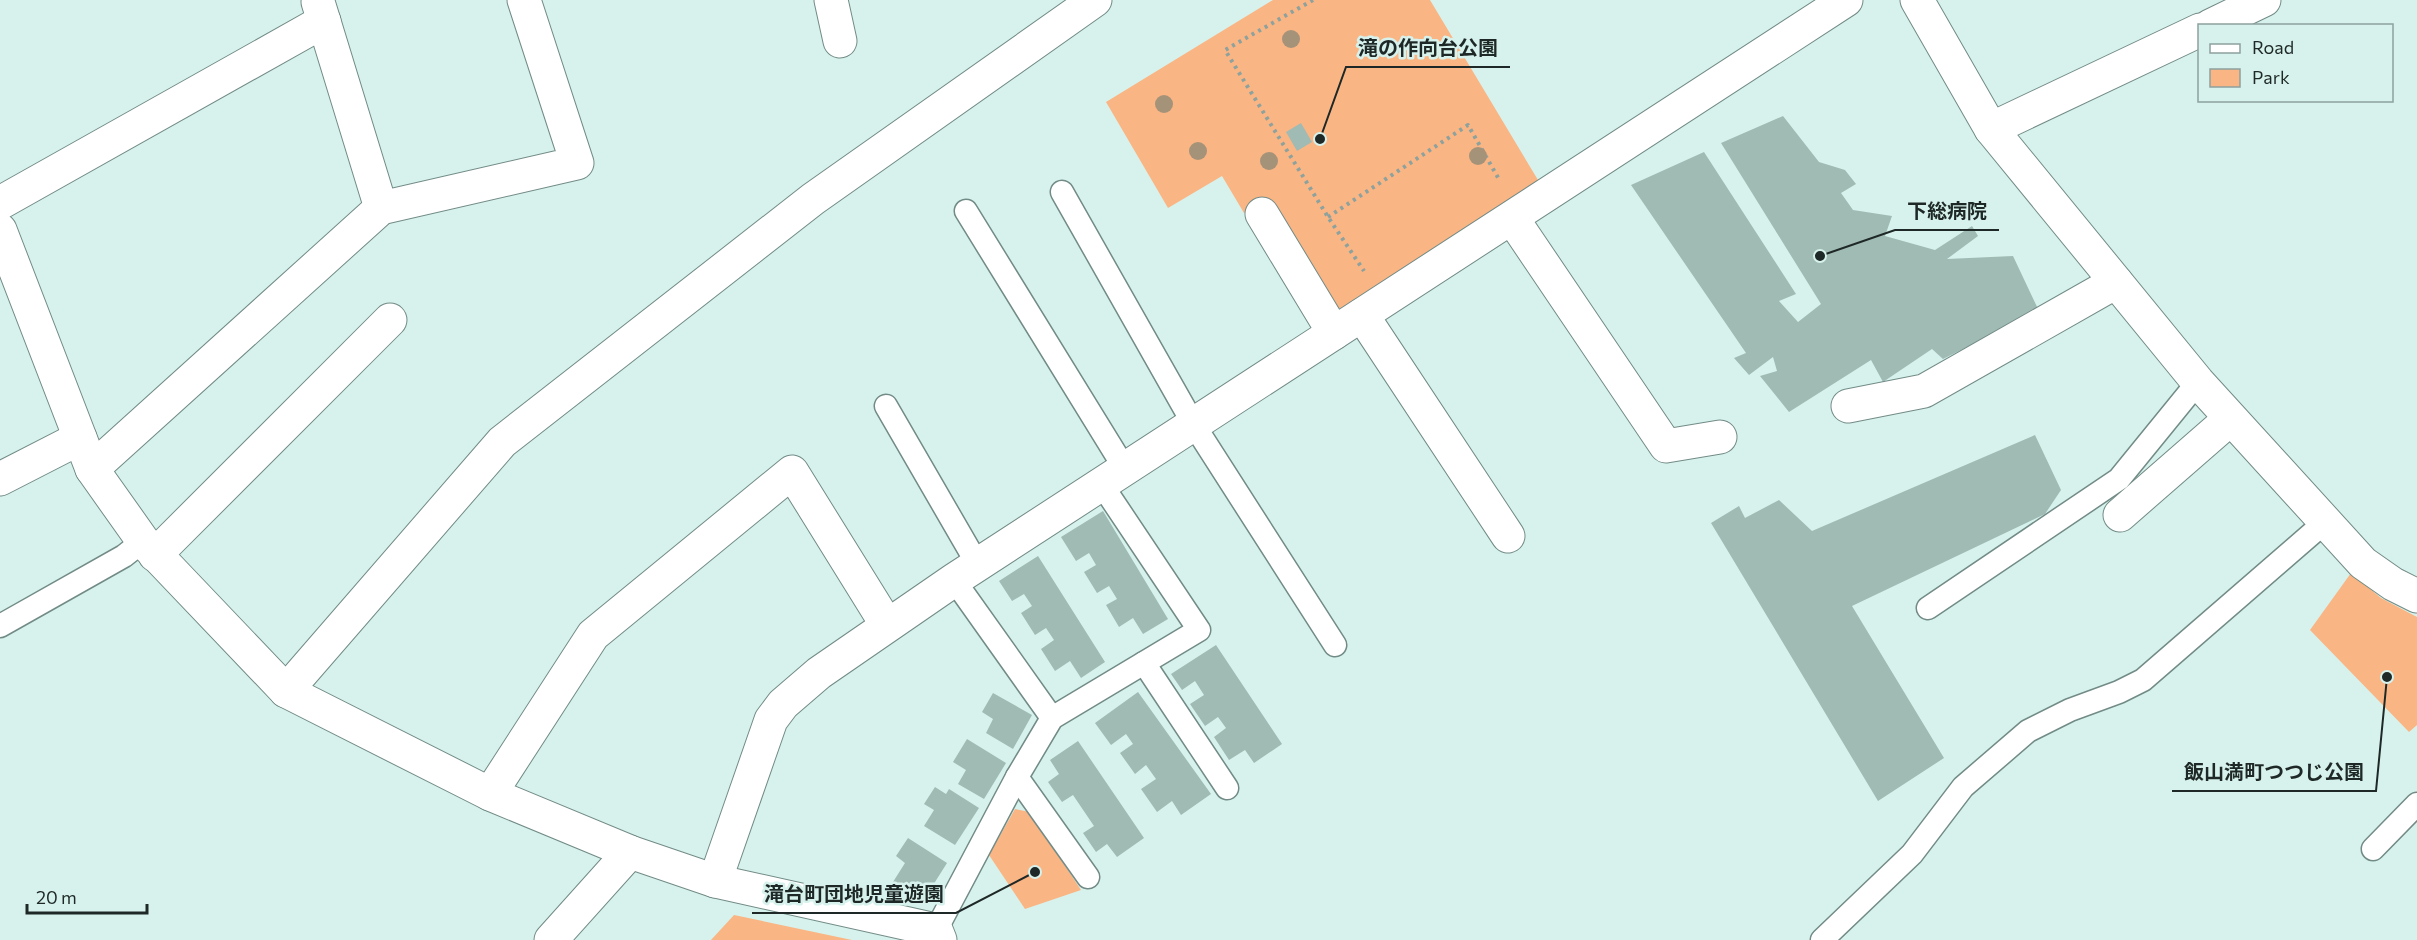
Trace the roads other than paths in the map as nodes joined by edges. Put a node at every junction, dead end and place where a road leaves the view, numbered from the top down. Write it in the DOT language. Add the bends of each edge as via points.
graph roads {
  1 [pos="524,0"];
  2 [pos="831,0"];
  3 [pos="1095,0"];
  4 [pos="1846,0"];
  5 [pos="1917,0"];
  6 [pos="2264,0"];
  7 [pos="321,11"];
  8 [pos="2214,24"];
  9 [pos="2198,30"];
  10 [pos="840,41"];
  11 [pos="1991,129"];
  12 [pos="1062,192"];
  13 [pos="0,203"];
  14 [pos="381,208"];
  15 [pos="966,211"];
  16 [pos="1262,214"];
  17 [pos="1515,216"];
  18 [pos="0,230"];
  19 [pos="2116,282"];
  20 [pos="1372,309"];
  21 [pos="390,321"];
  22 [pos="1334,333"];
  23 [pos="2198,382"];
  24 [pos="886,406"];
  25 [pos="1848,406"];
  26 [pos="2230,418"];
  27 [pos="1194,425"];
  28 [pos="1720,437"];
  29 [pos="80,438"];
  30 [pos="92,469"];
  31 [pos="1113,477"];
  32 [pos="0,479"];
  33 [pos="2120,515"];
  34 [pos="2324,523"];
  35 [pos="1508,536"];
  36 [pos="149,548"];
  37 [pos="966,573"];
  38 [pos="2417,596"];
  39 [pos="1928,608"];
  40 [pos="886,625"];
  41 [pos="0,626"];
  42 [pos="1335,645"];
  43 [pos="1144,663"];
  44 [pos="286,691"];
  45 [pos="1052,718"];
  46 [pos="1017,777"];
  47 [pos="1227,788"];
  48 [pos="490,794"];
  49 [pos="2417,804"];
  50 [pos="2373,849"];
  51 [pos="630,852"];
  52 [pos="1088,877"];
  53 [pos="716,881"];
  54 [pos="938,935"];
  55 [pos="551,940"];
  56 [pos="1822,940"];
  1 -- 14 [label="street" via="577,163"];
  2 -- 10 [label="street"];
  3 -- 44 [label="street" via="813,199 502,442"];
  4 -- 17 [label="street"];
  5 -- 11 [label="street"];
  6 -- 8 [label="street"];
  7 -- 13 [label="street"];
  7 -- 14 [label="street"];
  9 -- 11 [label="street"];
  11 -- 19 [label="street"];
  12 -- 27 [label="lane"];
  14 -- 30 [label="street"];
  15 -- 31 [label="lane"];
  16 -- 22 [label="street"];
  17 -- 20 [label="street"];
  17 -- 28 [label="street" via="1666,446"];
  18 -- 29 [label="street"];
  19 -- 23 [label="street"];
  19 -- 25 [label="street" via="1924,391"];
  20 -- 22 [label="street"];
  20 -- 35 [label="street"];
  21 -- 36 [label="street"];
  22 -- 27 [label="street"];
  23 -- 26 [label="street"];
  23 -- 39 [label="lane" via="2119,479"];
  24 -- 37 [label="lane"];
  26 -- 33 [label="street"];
  26 -- 34 [label="street"];
  27 -- 31 [label="street"];
  27 -- 42 [label="lane"];
  29 -- 30 [label="street"];
  29 -- 32 [label="street"];
  30 -- 36 [label="street"];
  31 -- 37 [label="street"];
  31 -- 43 [label="lane" via="1198,630"];
  34 -- 38 [label="street" via="2363,563"];
  34 -- 56 [label="lane" via="2143,680 2028,731 1963,787 1912,854"];
  36 -- 41 [label="lane" via="124,556"];
  36 -- 44 [label="street"];
  37 -- 40 [label="street"];
  37 -- 45 [label="lane"];
  40 -- 48 [label="street" via="792,472 593,635"];
  40 -- 53 [label="street" via="819,673 783,704 771,720"];
  43 -- 45 [label="lane"];
  43 -- 47 [label="lane"];
  44 -- 48 [label="street"];
  45 -- 46 [label="lane"];
  46 -- 52 [label="lane"];
  46 -- 54 [label="lane"];
  48 -- 51 [label="street"];
  49 -- 50 [label="lane"];
  51 -- 53 [label="street"];
  51 -- 55 [label="street"];
  53 -- 54 [label="street"];
}
